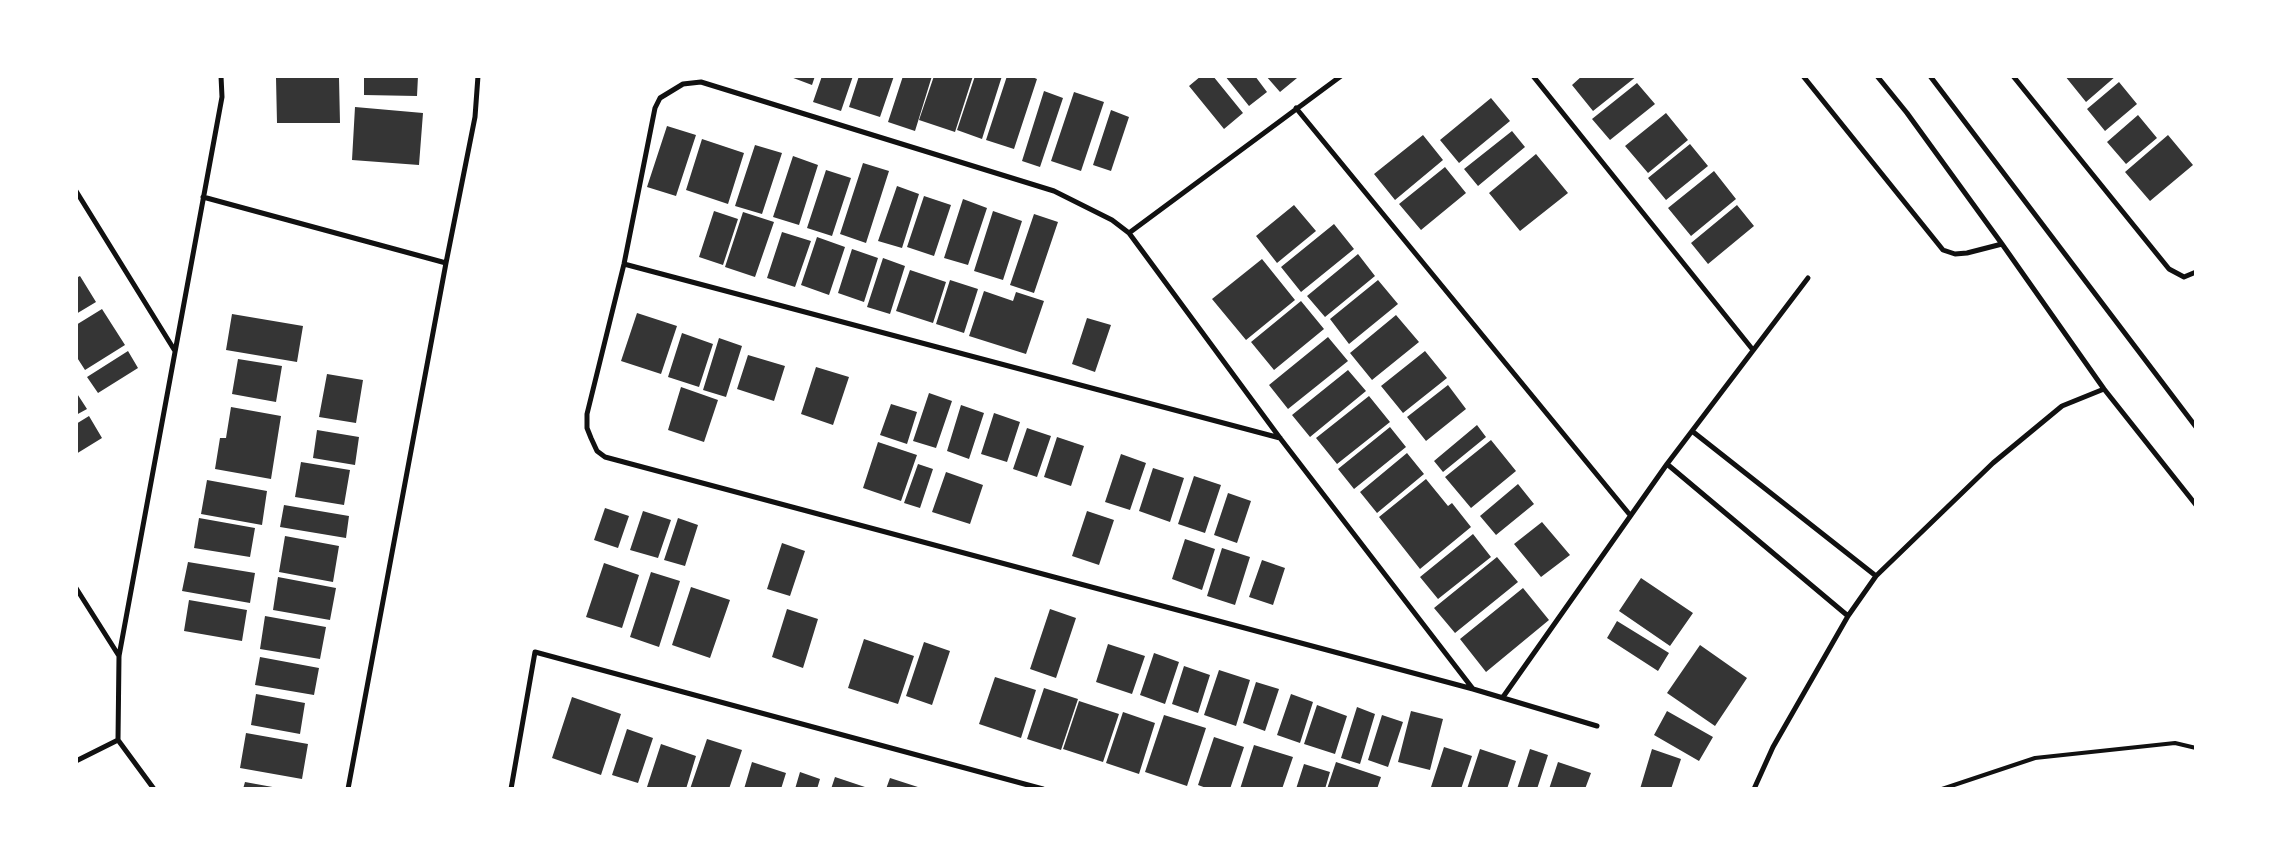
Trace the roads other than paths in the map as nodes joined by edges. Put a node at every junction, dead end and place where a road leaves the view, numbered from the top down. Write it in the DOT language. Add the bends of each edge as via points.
graph roads {
  1 [pos="221,76"];
  2 [pos="478,76"];
  3 [pos="1341,76"];
  4 [pos="1533,76"];
  5 [pos="1803,76"];
  6 [pos="1877,76"];
  7 [pos="1930,76"];
  8 [pos="2013,76"];
  9 [pos="1296,108"];
  10 [pos="76,191"];
  11 [pos="203,197"];
  12 [pos="1129,233"];
  13 [pos="2002,244"];
  14 [pos="446,263"];
  15 [pos="624,264"];
  16 [pos="2196,272"];
  17 [pos="1808,278"];
  18 [pos="1753,350"];
  19 [pos="175,351"];
  20 [pos="2104,389"];
  21 [pos="2196,427"];
  22 [pos="1692,431"];
  23 [pos="1280,438"];
  24 [pos="1667,464"];
  25 [pos="2196,505"];
  26 [pos="1630,515"];
  27 [pos="1876,576"];
  28 [pos="76,588"];
  29 [pos="1848,616"];
  30 [pos="119,656"];
  31 [pos="1473,689"];
  32 [pos="1503,697"];
  33 [pos="1596,726"];
  34 [pos="118,740"];
  35 [pos="2196,748"];
  36 [pos="76,761"];
  37 [pos="154,789"];
  38 [pos="348,789"];
  39 [pos="512,789"];
  40 [pos="1043,789"];
  41 [pos="1754,789"];
  42 [pos="1942,789"];
  1 -- 11 [label="street" via="222,97"];
  2 -- 14 [label="street" via="475,117"];
  3 -- 9 [label="street"];
  4 -- 18 [label="street"];
  5 -- 13 [label="street" via="1943,250 1967,253"];
  6 -- 13 [label="street"];
  7 -- 21 [label="street"];
  8 -- 16 [label="street" via="2169,269 2184,277"];
  9 -- 12 [label="street"];
  9 -- 26 [label="street"];
  10 -- 19 [label="street"];
  11 -- 14 [label="street"];
  11 -- 19 [label="street"];
  12 -- 15 [label="street" via="1094,210 1054,191 701,82 672,88 660,98 655,108"];
  12 -- 23 [label="street"];
  13 -- 20 [label="street"];
  14 -- 38 [label="street"];
  15 -- 23 [label="street"];
  15 -- 31 [label="street" via="587,414 591,438 605,457"];
  17 -- 18 [label="street"];
  18 -- 22 [label="street"];
  19 -- 30 [label="street"];
  20 -- 25 [label="street"];
  20 -- 27 [label="street" via="2062,406 1993,464"];
  22 -- 24 [label="street"];
  22 -- 27 [label="street"];
  23 -- 31 [label="street"];
  24 -- 26 [label="street"];
  24 -- 29 [label="street"];
  26 -- 32 [label="street"];
  27 -- 29 [label="street"];
  28 -- 30 [label="street"];
  29 -- 41 [label="street" via="1773,748"];
  30 -- 34 [label="street"];
  31 -- 32 [label="street"];
  32 -- 33 [label="street"];
  34 -- 36 [label="street"];
  34 -- 37 [label="street"];
  35 -- 42 [label="lane" via="2175,743 2035,758"];
  39 -- 40 [label="street" via="535,652"];
}
